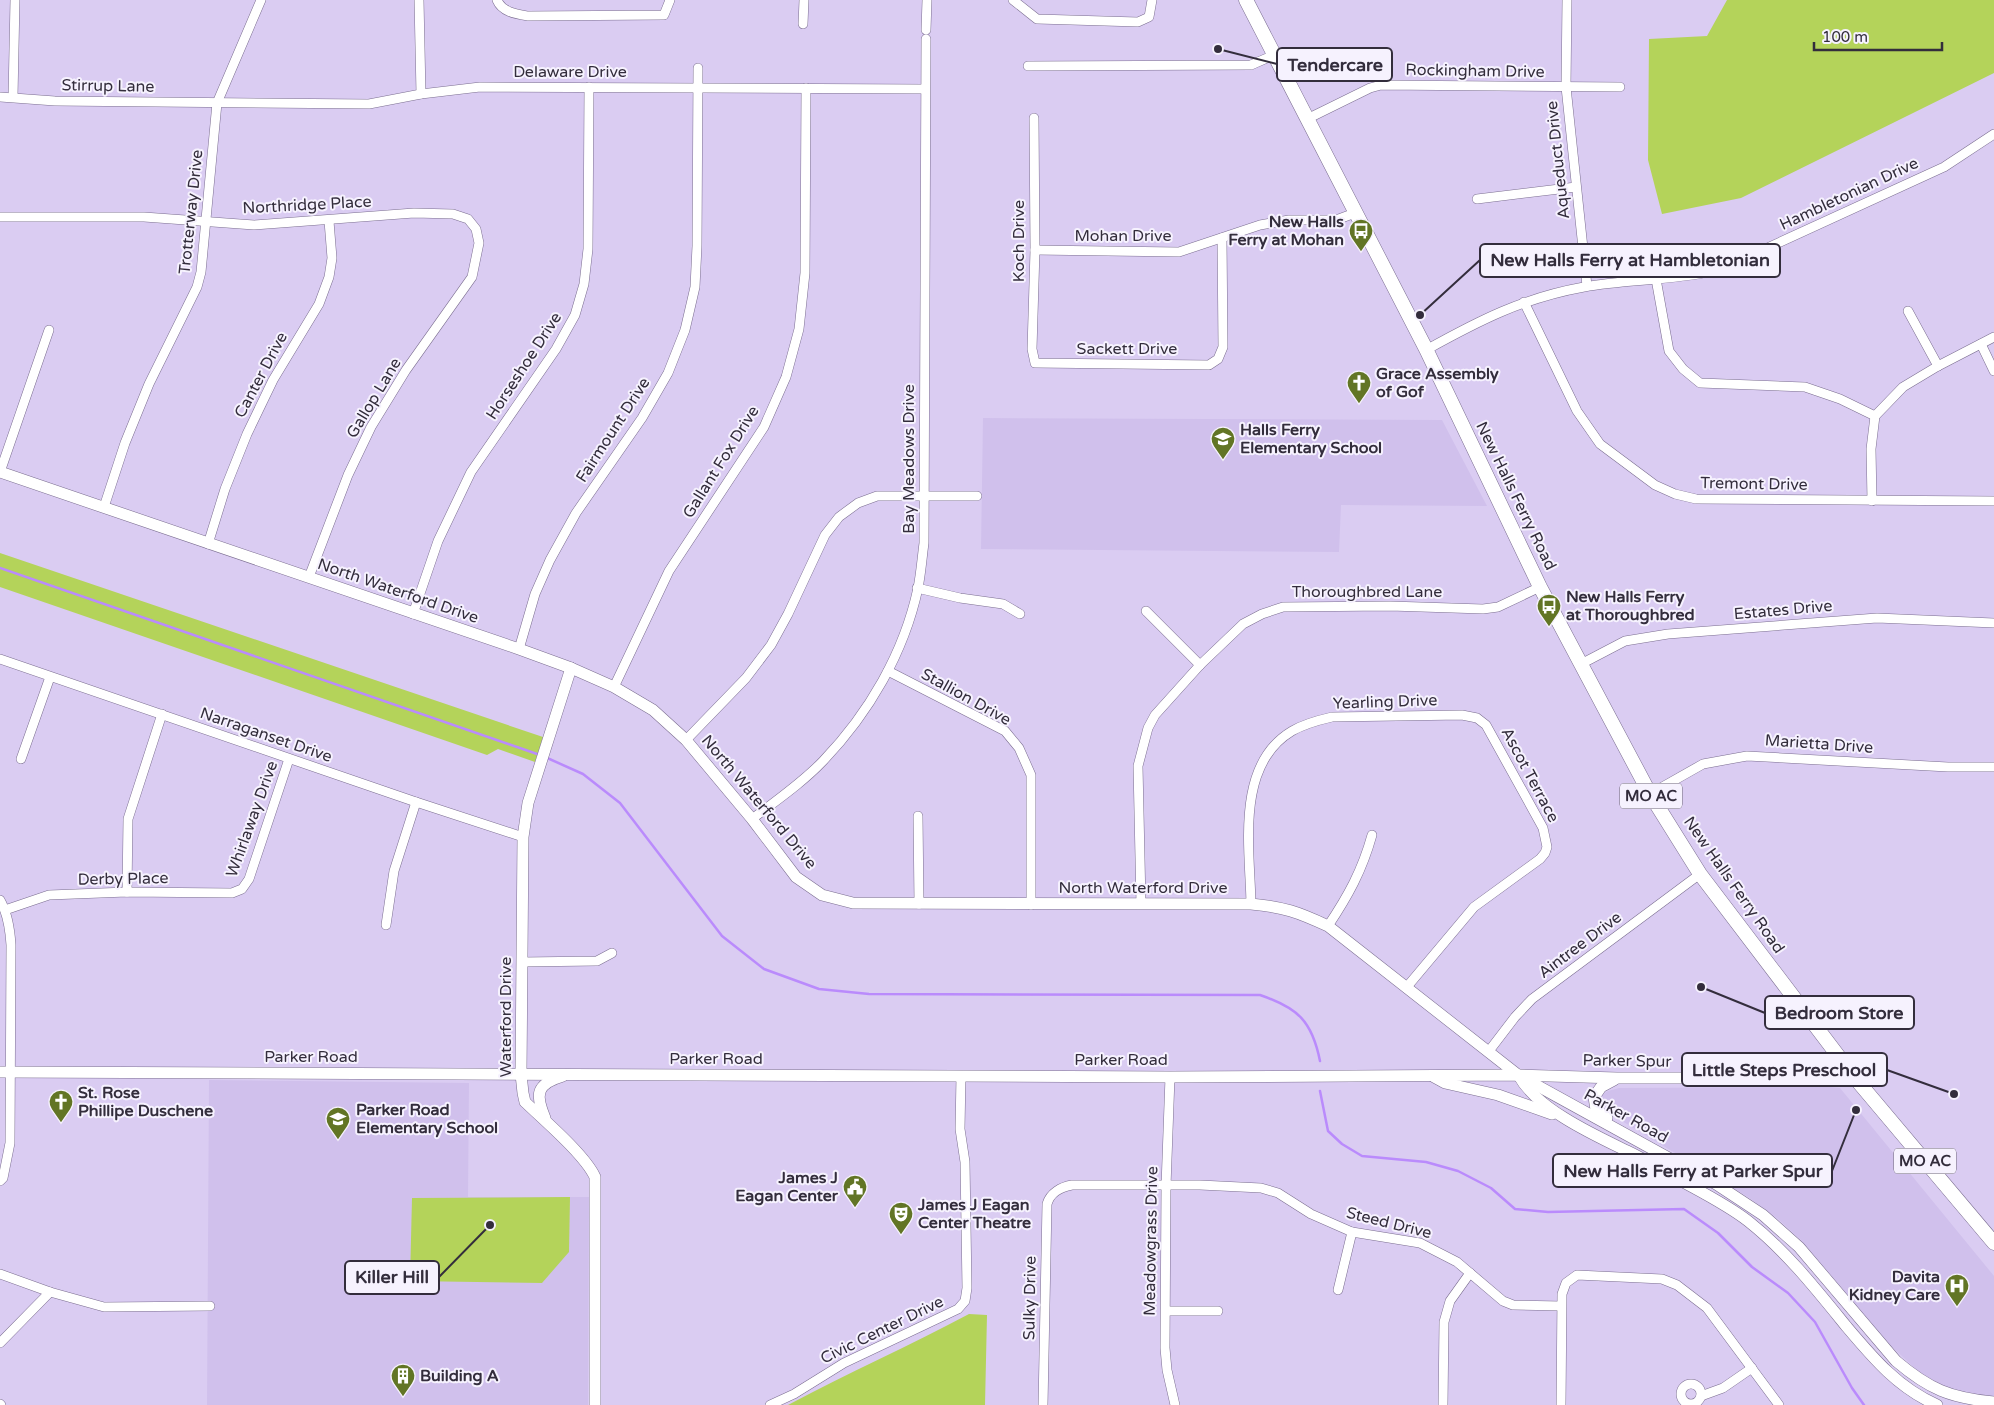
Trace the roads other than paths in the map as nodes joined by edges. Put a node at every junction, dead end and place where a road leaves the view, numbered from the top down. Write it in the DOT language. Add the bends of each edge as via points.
graph roads {
  1 [pos="15,0"];
  2 [pos="261,0"];
  3 [pos="419,0"];
  4 [pos="670,0"];
  5 [pos="804,0"];
  6 [pos="926,0"];
  7 [pos="1013,0"];
  8 [pos="1152,0"];
  9 [pos="1246,0"];
  10 [pos="1567,0"];
  11 [pos="498,2"];
  12 [pos="803,24"];
  13 [pos="1274,55"];
  14 [pos="1028,66"];
  15 [pos="698,68"];
  16 [pos="589,87"];
  17 [pos="1566,87"];
  18 [pos="1620,87"];
  19 [pos="698,88"];
  20 [pos="806,88"];
  21 [pos="924,89"];
  22 [pos="421,94"];
  23 [pos="0,97"];
  24 [pos="13,97"];
  25 [pos="217,103"];
  26 [pos="1034,118"];
  27 [pos="1307,119"];
  28 [pos="1994,134"];
  29 [pos="1576,187"];
  30 [pos="1477,199"];
  31 [pos="1355,213"];
  32 [pos="0,217"];
  33 [pos="206,221"];
  34 [pos="329,221"];
  35 [pos="1222,238"];
  36 [pos="479,244"];
  37 [pos="1035,250"];
  38 [pos="1656,279"];
  39 [pos="1587,286"];
  40 [pos="1524,302"];
  41 [pos="1908,311"];
  42 [pos="49,330"];
  43 [pos="1994,337"];
  44 [pos="1981,344"];
  45 [pos="1426,350"];
  46 [pos="1035,363"];
  47 [pos="1938,366"];
  48 [pos="1994,371"];
  49 [pos="1874,416"];
  50 [pos="0,472"];
  51 [pos="925,496"];
  52 [pos="978,496"];
  53 [pos="1872,501"];
  54 [pos="1994,501"];
  55 [pos="104,507"];
  56 [pos="208,544"];
  57 [pos="309,577"];
  58 [pos="918,588"];
  59 [pos="1540,588"];
  60 [pos="1146,611"];
  61 [pos="413,614"];
  62 [pos="1020,614"];
  63 [pos="1994,623"];
  64 [pos="519,649"];
  65 [pos="0,659"];
  66 [pos="1581,664"];
  67 [pos="1200,666"];
  68 [pos="571,668"];
  69 [pos="888,671"];
  70 [pos="50,676"];
  71 [pos="614,687"];
  72 [pos="162,714"];
  73 [pos="1486,725"];
  74 [pos="686,740"];
  75 [pos="21,759"];
  76 [pos="289,759"];
  77 [pos="1994,767"];
  78 [pos="1650,794"];
  79 [pos="416,802"];
  80 [pos="918,816"];
  81 [pos="752,818"];
  82 [pos="1372,835"];
  83 [pos="523,836"];
  84 [pos="1700,874"];
  85 [pos="242,889"];
  86 [pos="127,892"];
  87 [pos="0,900"];
  88 [pos="919,904"];
  89 [pos="1141,904"];
  90 [pos="1251,904"];
  91 [pos="1031,905"];
  92 [pos="5,910"];
  93 [pos="386,925"];
  94 [pos="1328,926"];
  95 [pos="612,953"];
  96 [pos="522,962"];
  97 [pos="1406,988"];
  98 [pos="1489,1051"];
  99 [pos="5,1072"];
  100 [pos="522,1074"];
  101 [pos="569,1074"];
  102 [pos="1431,1075"];
  103 [pos="1481,1075"];
  104 [pos="1518,1075"];
  105 [pos="961,1076"];
  106 [pos="1170,1077"];
  107 [pos="1617,1078"];
  108 [pos="1855,1078"];
  109 [pos="548,1124"];
  110 [pos="1581,1127"];
  111 [pos="1647,1146"];
  112 [pos="0,1181"];
  113 [pos="1166,1186"];
  114 [pos="1054,1194"];
  115 [pos="1352,1232"];
  116 [pos="1994,1243"];
  117 [pos="1470,1273"];
  118 [pos="0,1274"];
  119 [pos="1338,1290"];
  120 [pos="50,1292"];
  121 [pos="210,1306"];
  122 [pos="1561,1306"];
  123 [pos="1166,1310"];
  124 [pos="1218,1311"];
  125 [pos="0,1343"];
  126 [pos="1752,1368"];
  127 [pos="1701,1396"];
  128 [pos="1994,1402"];
  129 [pos="595,1405"];
  130 [pos="770,1405"];
  131 [pos="1043,1405"];
  132 [pos="1175,1405"];
  133 [pos="1443,1405"];
  134 [pos="1561,1405"];
  135 [pos="1779,1405"];
  136 [pos="1936,1405"];
  1 -- 24 [label="street"];
  2 -- 25 [label="street, Trotterway Drive"];
  3 -- 22 [label="street"];
  4 -- 11 [label="street" via="664,15 528,16 511,13"];
  5 -- 12 [label="street"];
  6 -- 21 [label="street, Bay Meadows Drive"];
  7 -- 8 [label="street" via="1037,19 1138,22 1149,17"];
  9 -- 13 [label="main road, New Halls Ferry Road / MO AC"];
  10 -- 17 [label="street, Aqueduct Drive"];
  13 -- 14 [label="street" via="1251,65"];
  13 -- 27 [label="main road, New Halls Ferry Road / MO AC"];
  15 -- 19 [label="street, Fairmount Drive"];
  16 -- 19 [label="street, Delaware Drive"];
  16 -- 22 [label="street, Delaware Drive" via="480,87"];
  16 -- 61 [label="street, Horseshoe Drive" via="588,249 584,284 575,315 556,349 471,472 438,541"];
  17 -- 18 [label="street, Rockingham Drive"];
  17 -- 27 [label="street, Rockingham Drive" via="1381,85"];
  17 -- 29 [label="street, Aqueduct Drive"];
  19 -- 20 [label="street, Delaware Drive"];
  19 -- 64 [label="street, Fairmount Drive" via="697,246 694,287 685,330 668,372 642,418 576,513 550,560 535,594"];
  20 -- 21 [label="street, Delaware Drive"];
  20 -- 71 [label="street, Gallant Fox Drive" via="805,273 799,329 786,378 764,427 669,571"];
  21 -- 51 [label="street, Bay Meadows Drive"];
  22 -- 25 [label="street, Delaware Drive" via="369,104"];
  23 -- 24 [label="street, Stirrup Lane"];
  24 -- 25 [label="street, Stirrup Lane" via="56,101"];
  25 -- 33 [label="street, Trotterway Drive"];
  26 -- 37 [label="street, Koch Drive"];
  27 -- 31 [label="main road, New Halls Ferry Road / MO AC"];
  28 -- 38 [label="street, Hambletonian Drive" via="1944,167 1741,260 1713,271"];
  29 -- 30 [label="street"];
  29 -- 39 [label="street, Aqueduct Drive"];
  31 -- 35 [label="street, Mohan Drive" via="1336,220 1270,223"];
  31 -- 45 [label="main road, New Halls Ferry Road / MO AC"];
  32 -- 33 [label="street, Northridge Place" via="144,217"];
  33 -- 34 [label="street, Northridge Place" via="254,225"];
  33 -- 55 [label="street, Trotterway Drive" via="197,287 149,384"];
  34 -- 36 [label="street, Northridge Place" via="414,213 453,214 468,219 476,229"];
  34 -- 56 [label="street, Canter Drive" via="330,277 319,304 273,380 247,434"];
  35 -- 37 [label="street, Mohan Drive" via="1179,252"];
  35 -- 46 [label="street, Sackett Drive" via="1223,347 1218,359 1210,365"];
  36 -- 57 [label="street, Gallop Lane" via="472,277 406,370 371,427 348,474"];
  37 -- 46 [label="street, Koch Drive" via="1032,349"];
  38 -- 39 [label="street, Hambletonian Drive"];
  38 -- 49 [label="street" via="1670,351 1683,369 1700,383 1805,387"];
  39 -- 40 [label="street, Hambletonian Drive"];
  40 -- 45 [label="street, Hambletonian Drive" via="1476,322"];
  40 -- 53 [label="street, Tremont Drive" via="1577,411 1594,436 1655,485 1696,499"];
  41 -- 47 [label="street"];
  42 -- 50 [label="street"];
  43 -- 44 [label="street"];
  44 -- 47 [label="street"];
  44 -- 48 [label="street"];
  45 -- 59 [label="main road, New Halls Ferry Road / MO AC"];
  47 -- 49 [label="street" via="1903,387"];
  49 -- 53 [label="street" via="1870,449"];
  50 -- 55 [label="main road, North Waterford Drive"];
  51 -- 52 [label="street"];
  51 -- 58 [label="street, Bay Meadows Drive" via="924,543"];
  51 -- 74 [label="street" via="878,496 858,503 839,516 825,535 771,645 746,678"];
  53 -- 54 [label="street, Tremont Drive"];
  55 -- 56 [label="main road, North Waterford Drive"];
  56 -- 57 [label="main road, North Waterford Drive"];
  57 -- 61 [label="main road, North Waterford Drive"];
  58 -- 62 [label="street" via="1003,604"];
  58 -- 69 [label="street, Bay Meadows Drive"];
  59 -- 66 [label="main road, New Halls Ferry Road / MO AC"];
  59 -- 67 [label="street, Thoroughbred Lane" via="1503,606 1483,609 1283,606 1243,624"];
  60 -- 67 [label="street"];
  61 -- 64 [label="main road, North Waterford Drive"];
  63 -- 66 [label="street, Estates Drive" via="1877,618 1668,634 1625,641"];
  64 -- 68 [label="main road, North Waterford Drive"];
  65 -- 70 [label="street, Narraganset Drive"];
  66 -- 78 [label="main road, New Halls Ferry Road / MO AC"];
  67 -- 89 [label="street, Thoroughbred Lane" via="1155,715 1143,744 1138,766"];
  68 -- 71 [label="main road, North Waterford Drive"];
  68 -- 83 [label="main road, Waterford Drive" via="528,803"];
  69 -- 81 [label="street, Bay Meadows Drive" via="870,704 823,761"];
  69 -- 91 [label="street, Stallion Drive" via="1005,731 1019,748 1031,775"];
  70 -- 72 [label="street, Narraganset Drive"];
  70 -- 75 [label="street"];
  71 -- 74 [label="main road, North Waterford Drive" via="653,710"];
  72 -- 76 [label="street, Narraganset Drive"];
  72 -- 86 [label="street" via="128,819"];
  73 -- 90 [label="street, Yearling Drive" via="1477,718 1462,715 1332,717 1292,731 1265,759 1252,789"];
  73 -- 97 [label="street, Ascot Terrace" via="1539,820 1547,847 1545,853 1474,907"];
  74 -- 81 [label="main road, North Waterford Drive"];
  76 -- 79 [label="street, Narraganset Drive"];
  76 -- 85 [label="street, Whirlaway Drive" via="250,879"];
  77 -- 78 [label="street, Marietta Drive" via="1746,756 1703,764"];
  78 -- 84 [label="main road, New Halls Ferry Road / MO AC"];
  79 -- 83 [label="street, Narraganset Drive"];
  79 -- 93 [label="street" via="394,871"];
  80 -- 88 [label="street"];
  81 -- 88 [label="main road, North Waterford Drive" via="796,877 822,895 853,903"];
  82 -- 94 [label="street" via="1353,888"];
  83 -- 96 [label="main road, Waterford Drive"];
  84 -- 98 [label="street, Aintree Drive" via="1532,999"];
  84 -- 108 [label="main road, New Halls Ferry Road / MO AC"];
  85 -- 86 [label="street, Derby Place" via="232,893"];
  86 -- 92 [label="street, Derby Place" via="49,895"];
  87 -- 92 [label="street"];
  88 -- 91 [label="main road, North Waterford Drive"];
  89 -- 90 [label="main road, North Waterford Drive"];
  89 -- 91 [label="main road, North Waterford Drive"];
  90 -- 94 [label="main road, North Waterford Drive" via="1302,913"];
  92 -- 99 [label="street" via="11,945"];
  94 -- 97 [label="main road, North Waterford Drive"];
  95 -- 96 [label="street" via="596,961"];
  96 -- 100 [label="main road, Waterford Drive"];
  97 -- 98 [label="main road, North Waterford Drive"];
  98 -- 103 [label="main road" via="1488,1063"];
  98 -- 104 [label="main road, North Waterford Drive"];
  99 -- 100 [label="main road, Parker Road"];
  99 -- 112 [label="street" via="10,1143"];
  100 -- 101 [label="main road, Parker Road"];
  100 -- 109 [label="main road, Waterford Drive" via="525,1102"];
  101 -- 105 [label="main road, Parker Road"];
  101 -- 109 [label="main road" via="554,1079 540,1092 538,1102"];
  102 -- 103 [label="main road, Parker Road"];
  102 -- 106 [label="main road, Parker Road"];
  102 -- 110 [label="main road, Parker Road" via="1445,1082 1498,1095"];
  103 -- 104 [label="main road, Parker Road"];
  104 -- 107 [label="main road, Parker Spur"];
  104 -- 110 [label="main road, Parker Road" via="1525,1087 1543,1103"];
  104 -- 111 [label="main road, Parker Road"];
  105 -- 106 [label="main road, Parker Road"];
  105 -- 130 [label="street, Civic Center Drive" via="965,1301 958,1309 844,1362 794,1394"];
  106 -- 113 [label="street, Meadowgrass Drive"];
  107 -- 108 [label="main road, Parker Spur"];
  107 -- 111 [label="main road" via="1600,1087 1594,1097 1596,1110"];
  108 -- 116 [label="main road, New Halls Ferry Road / MO AC"];
  109 -- 129 [label="main road, Waterford Drive" via="592,1170 596,1183"];
  110 -- 136 [label="main road, Parker Road" via="1700,1191 1748,1221 1798,1268 1890,1375"];
  111 -- 128 [label="main road, Parker Road" via="1716,1184 1763,1215 1799,1247 1910,1374 1948,1395"];
  113 -- 114 [label="street, Steed Drive" via="1072,1185"];
  113 -- 115 [label="street, Steed Drive" via="1261,1188 1278,1193 1311,1214"];
  113 -- 123 [label="street, Meadowgrass Drive"];
  114 -- 131 [label="street, Sulky Drive" via="1047,1204"];
  115 -- 117 [label="street, Steed Drive" via="1420,1243 1450,1258"];
  115 -- 119 [label="street"];
  117 -- 122 [label="street, Steed Drive" via="1503,1301 1513,1305"];
  117 -- 133 [label="street" via="1450,1301 1444,1322"];
  118 -- 120 [label="street"];
  120 -- 121 [label="street" via="104,1307"];
  120 -- 125 [label="street"];
  122 -- 126 [label="street" via="1566,1283 1577,1275 1662,1279 1677,1284 1707,1308"];
  122 -- 134 [label="street"];
  123 -- 124 [label="street"];
  123 -- 132 [label="street, Meadowgrass Drive" via="1167,1370"];
  126 -- 127 [label="street" via="1723,1388"];
  126 -- 135 [label="street"];
}
